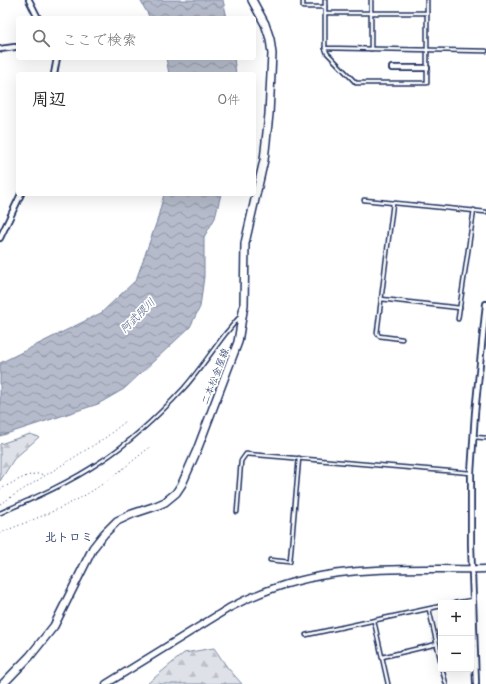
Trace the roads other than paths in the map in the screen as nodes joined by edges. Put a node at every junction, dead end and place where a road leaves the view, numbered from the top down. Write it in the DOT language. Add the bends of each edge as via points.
graph roads {
  1 [pos="28,0"];
  2 [pos="252,0"];
  3 [pos="303,0"];
  4 [pos="325,0"];
  5 [pos="371,0"];
  6 [pos="427,0"];
  7 [pos="325,7"];
  8 [pos="325,13"];
  9 [pos="371,13"];
  10 [pos="427,13"];
  11 [pos="37,16"];
  12 [pos="15,47"];
  13 [pos="325,48"];
  14 [pos="0,49"];
  15 [pos="371,49"];
  16 [pos="427,50"];
  17 [pos="486,51"];
  18 [pos="57,60"];
  19 [pos="392,68"];
  20 [pos="427,68"];
  21 [pos="54,72"];
  22 [pos="256,195"];
  23 [pos="19,196"];
  24 [pos="256,196"];
  25 [pos="364,200"];
  26 [pos="393,203"];
  27 [pos="474,210"];
  28 [pos="486,212"];
  29 [pos="0,238"];
  30 [pos="381,299"];
  31 [pos="486,304"];
  32 [pos="460,308"];
  33 [pos="242,316"];
  34 [pos="458,319"];
  35 [pos="402,339"];
  36 [pos="473,437"];
  37 [pos="486,438"];
  38 [pos="299,458"];
  39 [pos="471,473"];
  40 [pos="237,512"];
  41 [pos="0,513"];
  42 [pos="270,560"];
  43 [pos="472,569"];
  44 [pos="486,569"];
  45 [pos="474,600"];
  46 [pos="438,607"];
  47 [pos="429,609"];
  48 [pos="374,621"];
  49 [pos="306,635"];
  50 [pos="437,644"];
  51 [pos="438,649"];
  52 [pos="382,657"];
  53 [pos="443,672"];
  54 [pos="3,684"];
  55 [pos="106,684"];
  56 [pos="388,684"];
  57 [pos="446,684"];
  58 [pos="476,684"];
  1 -- 11 [label="street"];
  2 -- 22 [label="main road, 二本松金屋線" via="265,24 272,54 264,160"];
  3 -- 7 [label="lane" via="303,7"];
  4 -- 7 [label="lane"];
  5 -- 9 [label="lane"];
  6 -- 10 [label="lane"];
  7 -- 8 [label="lane"];
  8 -- 9 [label="lane"];
  8 -- 13 [label="lane"];
  9 -- 10 [label="lane"];
  9 -- 15 [label="lane"];
  10 -- 16 [label="lane"];
  12 -- 14 [label="street"];
  13 -- 15 [label="lane"];
  13 -- 20 [label="lane" via="356,83 427,83"];
  15 -- 16 [label="lane"];
  16 -- 17 [label="lane"];
  16 -- 20 [label="lane"];
  18 -- 21 [label="street"];
  19 -- 20 [label="street"];
  23 -- 29 [label="street"];
  24 -- 33 [label="main road, 二本松金屋線" via="245,243"];
  25 -- 26 [label="lane"];
  26 -- 27 [label="lane"];
  26 -- 30 [label="lane"];
  27 -- 28 [label="lane"];
  27 -- 32 [label="lane"];
  30 -- 32 [label="lane"];
  30 -- 35 [label="lane" via="377,333 379,336"];
  31 -- 36 [label="street"];
  32 -- 34 [label="lane"];
  33 -- 41 [label="lane" via="179,394 121,447 64,484"];
  33 -- 54 [label="main road, 二本松金屋線" via="238,342 182,484 165,502 117,521 104,534 93,548 54,626"];
  36 -- 37 [label="lane"];
  36 -- 39 [label="street"];
  38 -- 39 [label="lane"];
  38 -- 40 [label="lane" via="246,454 243,456"];
  38 -- 42 [label="lane" via="290,562"];
  39 -- 43 [label="street"];
  43 -- 44 [label="street"];
  43 -- 45 [label="street"];
  43 -- 55 [label="street" via="349,572 294,582 251,597 229,608"];
  45 -- 58 [label="street"];
  46 -- 47 [label="lane"];
  47 -- 48 [label="lane"];
  47 -- 50 [label="lane"];
  48 -- 49 [label="lane"];
  48 -- 52 [label="lane"];
  50 -- 51 [label="lane"];
  50 -- 52 [label="lane"];
  52 -- 56 [label="lane"];
  53 -- 57 [label="lane"];
}
